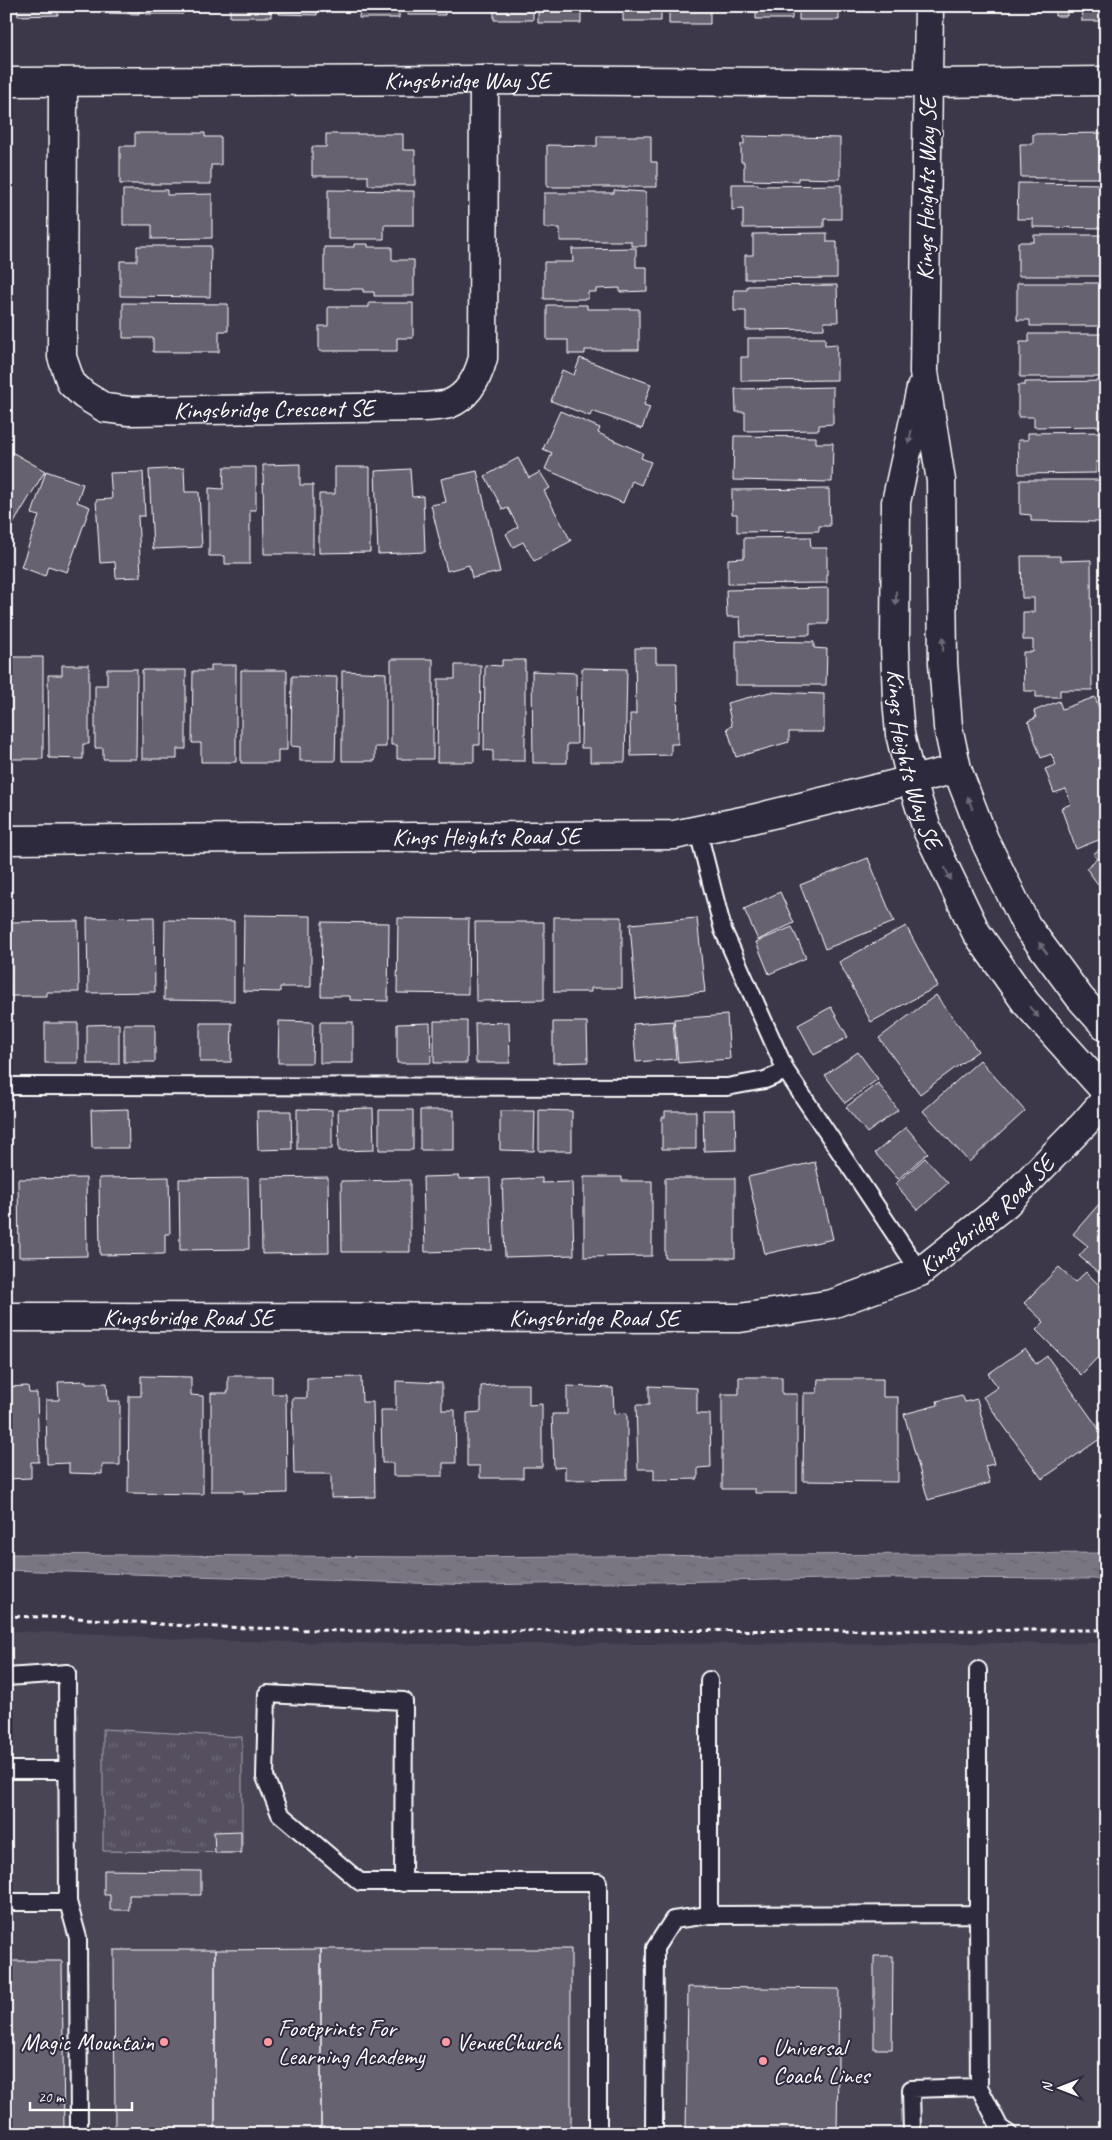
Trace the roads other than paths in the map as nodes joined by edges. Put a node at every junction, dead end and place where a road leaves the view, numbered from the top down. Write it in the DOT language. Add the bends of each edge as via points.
graph roads {
  1 [pos="929,6"];
  2 [pos="484,80"];
  3 [pos="1106,81"];
  4 [pos="6,82"];
  5 [pos="63,82"];
  6 [pos="928,83"];
  7 [pos="924,372"];
  8 [pos="957,769"];
  9 [pos="911,779"];
  10 [pos="698,831"];
  11 [pos="6,840"];
  12 [pos="1106,1027"];
  13 [pos="786,1071"];
  14 [pos="6,1086"];
  15 [pos="1106,1092"];
  16 [pos="1106,1099"];
  17 [pos="920,1272"];
  18 [pos="6,1317"];
  19 [pos="978,1670"];
  20 [pos="6,1677"];
  21 [pos="709,1680"];
  22 [pos="6,1770"];
  23 [pos="68,1770"];
  24 [pos="403,1883"];
  25 [pos="6,1902"];
  26 [pos="68,1902"];
  27 [pos="978,1914"];
  28 [pos="709,1916"];
  29 [pos="979,2087"];
  30 [pos="1003,2132"];
  31 [pos="79,2134"];
  32 [pos="598,2134"];
  33 [pos="654,2134"];
  34 [pos="912,2134"];
  1 -- 6 [label="street, Kings Heights Way SE"];
  2 -- 5 [label="street, Kingsbridge Way SE"];
  2 -- 5 [label="street, Kingsbridge Crescent SE" via="483,358 479,375 467,392 449,404 426,408 129,411 105,408 84,395 71,382 62,357"];
  2 -- 6 [label="street, Kingsbridge Way SE"];
  3 -- 6 [label="street, Kingsbridge Way SE"];
  4 -- 5 [label="street, Kingsbridge Way SE"];
  6 -- 7 [label="street, Kings Heights Way SE"];
  8 -- 7 [label="street, Kings Heights Way SE, one-way" via="948,727 943,662 941,481"];
  7 -- 9 [label="street, Kings Heights Way SE, one-way" via="896,502 897,699 900,734"];
  8 -- 9 [label="street, Kings Heights Road SE"];
  12 -- 8 [label="street, Kings Heights Way SE, one-way" via="1080,998 1026,925 984,839"];
  9 -- 10 [label="street, Kings Heights Road SE"];
  9 -- 15 [label="street, Kings Heights Way SE, one-way" via="928,832 976,932 1026,1004"];
  10 -- 11 [label="street, Kings Heights Road SE" via="674,835"];
  10 -- 13 [label="lane" via="723,930"];
  13 -- 14 [label="lane" via="765,1080 727,1087"];
  13 -- 17 [label="lane"];
  16 -- 17 [label="street, Kingsbridge Road SE" via="1007,1203"];
  17 -- 18 [label="street, Kingsbridge Road SE" via="832,1304 740,1318"];
  19 -- 27 [label="lane"];
  20 -- 23 [label="lane" via="68,1673"];
  21 -- 28 [label="lane"];
  22 -- 23 [label="lane"];
  23 -- 26 [label="lane"];
  24 -- 24 [label="lane" via="360,1882 280,1814 264,1777 267,1694 404,1701"];
  24 -- 32 [label="lane" via="598,1882"];
  25 -- 26 [label="lane"];
  26 -- 31 [label="lane" via="78,1938"];
  27 -- 28 [label="lane"];
  27 -- 29 [label="lane"];
  28 -- 33 [label="lane" via="673,1920 655,1948"];
  29 -- 30 [label="lane"];
  29 -- 34 [label="lane" via="911,2089"];
}
